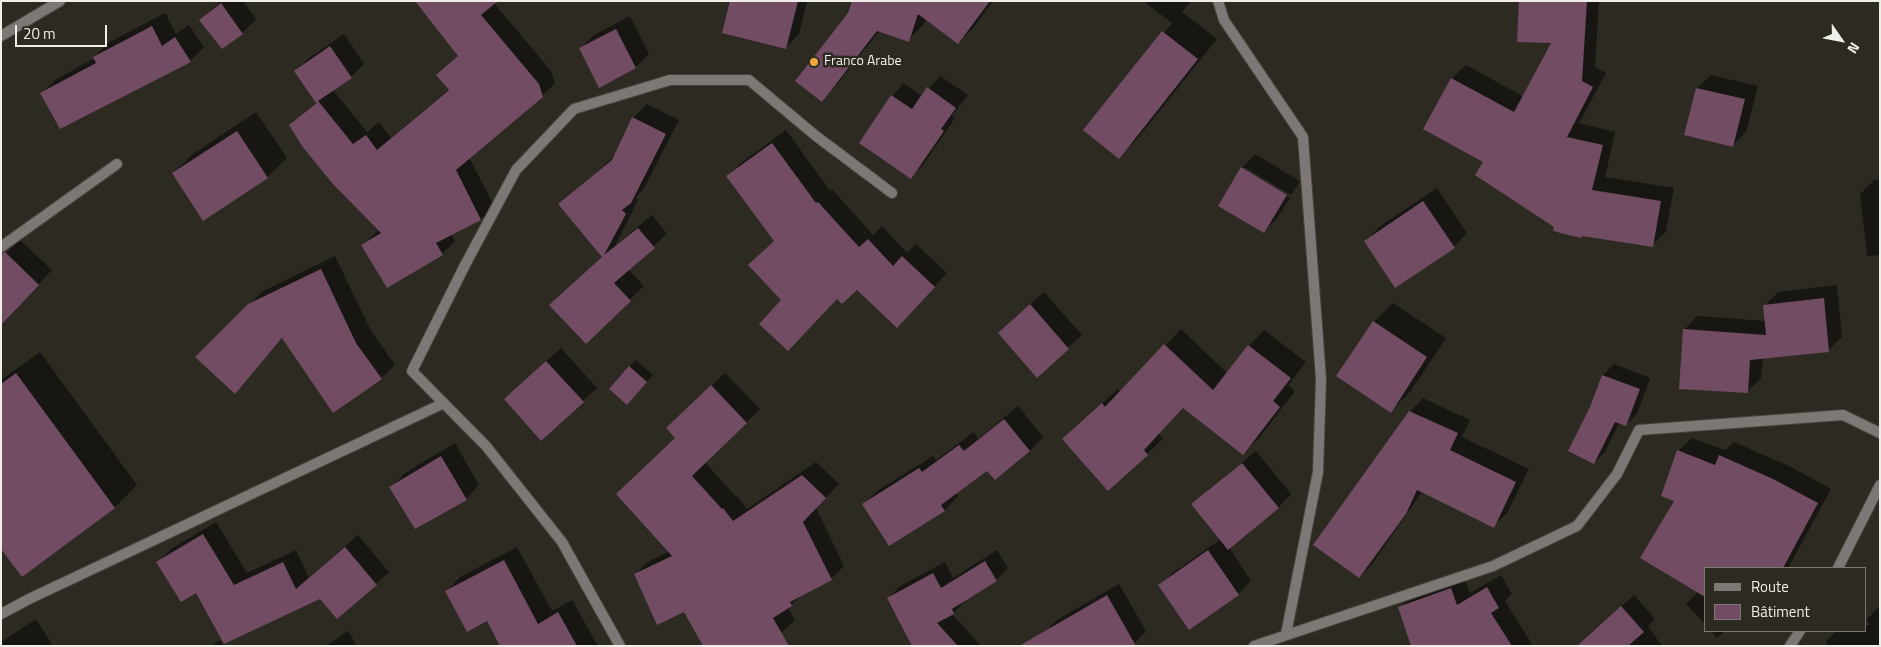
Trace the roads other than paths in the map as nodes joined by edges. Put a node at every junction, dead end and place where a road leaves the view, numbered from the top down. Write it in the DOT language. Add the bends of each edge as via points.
graph roads {
  1 [pos="60,1"];
  2 [pos="1218,1"];
  3 [pos="1,36"];
  4 [pos="117,164"];
  5 [pos="892,192"];
  6 [pos="1,247"];
  7 [pos="444,403"];
  8 [pos="1880,433"];
  9 [pos="1880,484"];
  10 [pos="1838,567"];
  11 [pos="1,614"];
  12 [pos="1799,632"];
  13 [pos="1286,634"];
  14 [pos="620,646"];
  15 [pos="1254,646"];
  16 [pos="1790,646"];
  1 -- 3 [label="street"];
  2 -- 13 [label="street" via="1224,20 1303,137 1320,379 1318,472"];
  4 -- 6 [label="street"];
  5 -- 7 [label="street" via="816,136 749,80 670,80 574,109 516,170 412,371"];
  7 -- 11 [label="street"];
  7 -- 14 [label="street" via="486,446 562,542"];
  8 -- 13 [label="street" via="1843,416 1639,430 1617,474 1577,526 1493,566"];
  9 -- 10 [label="street"];
  12 -- 16 [label="street"];
  13 -- 15 [label="street"];
}
